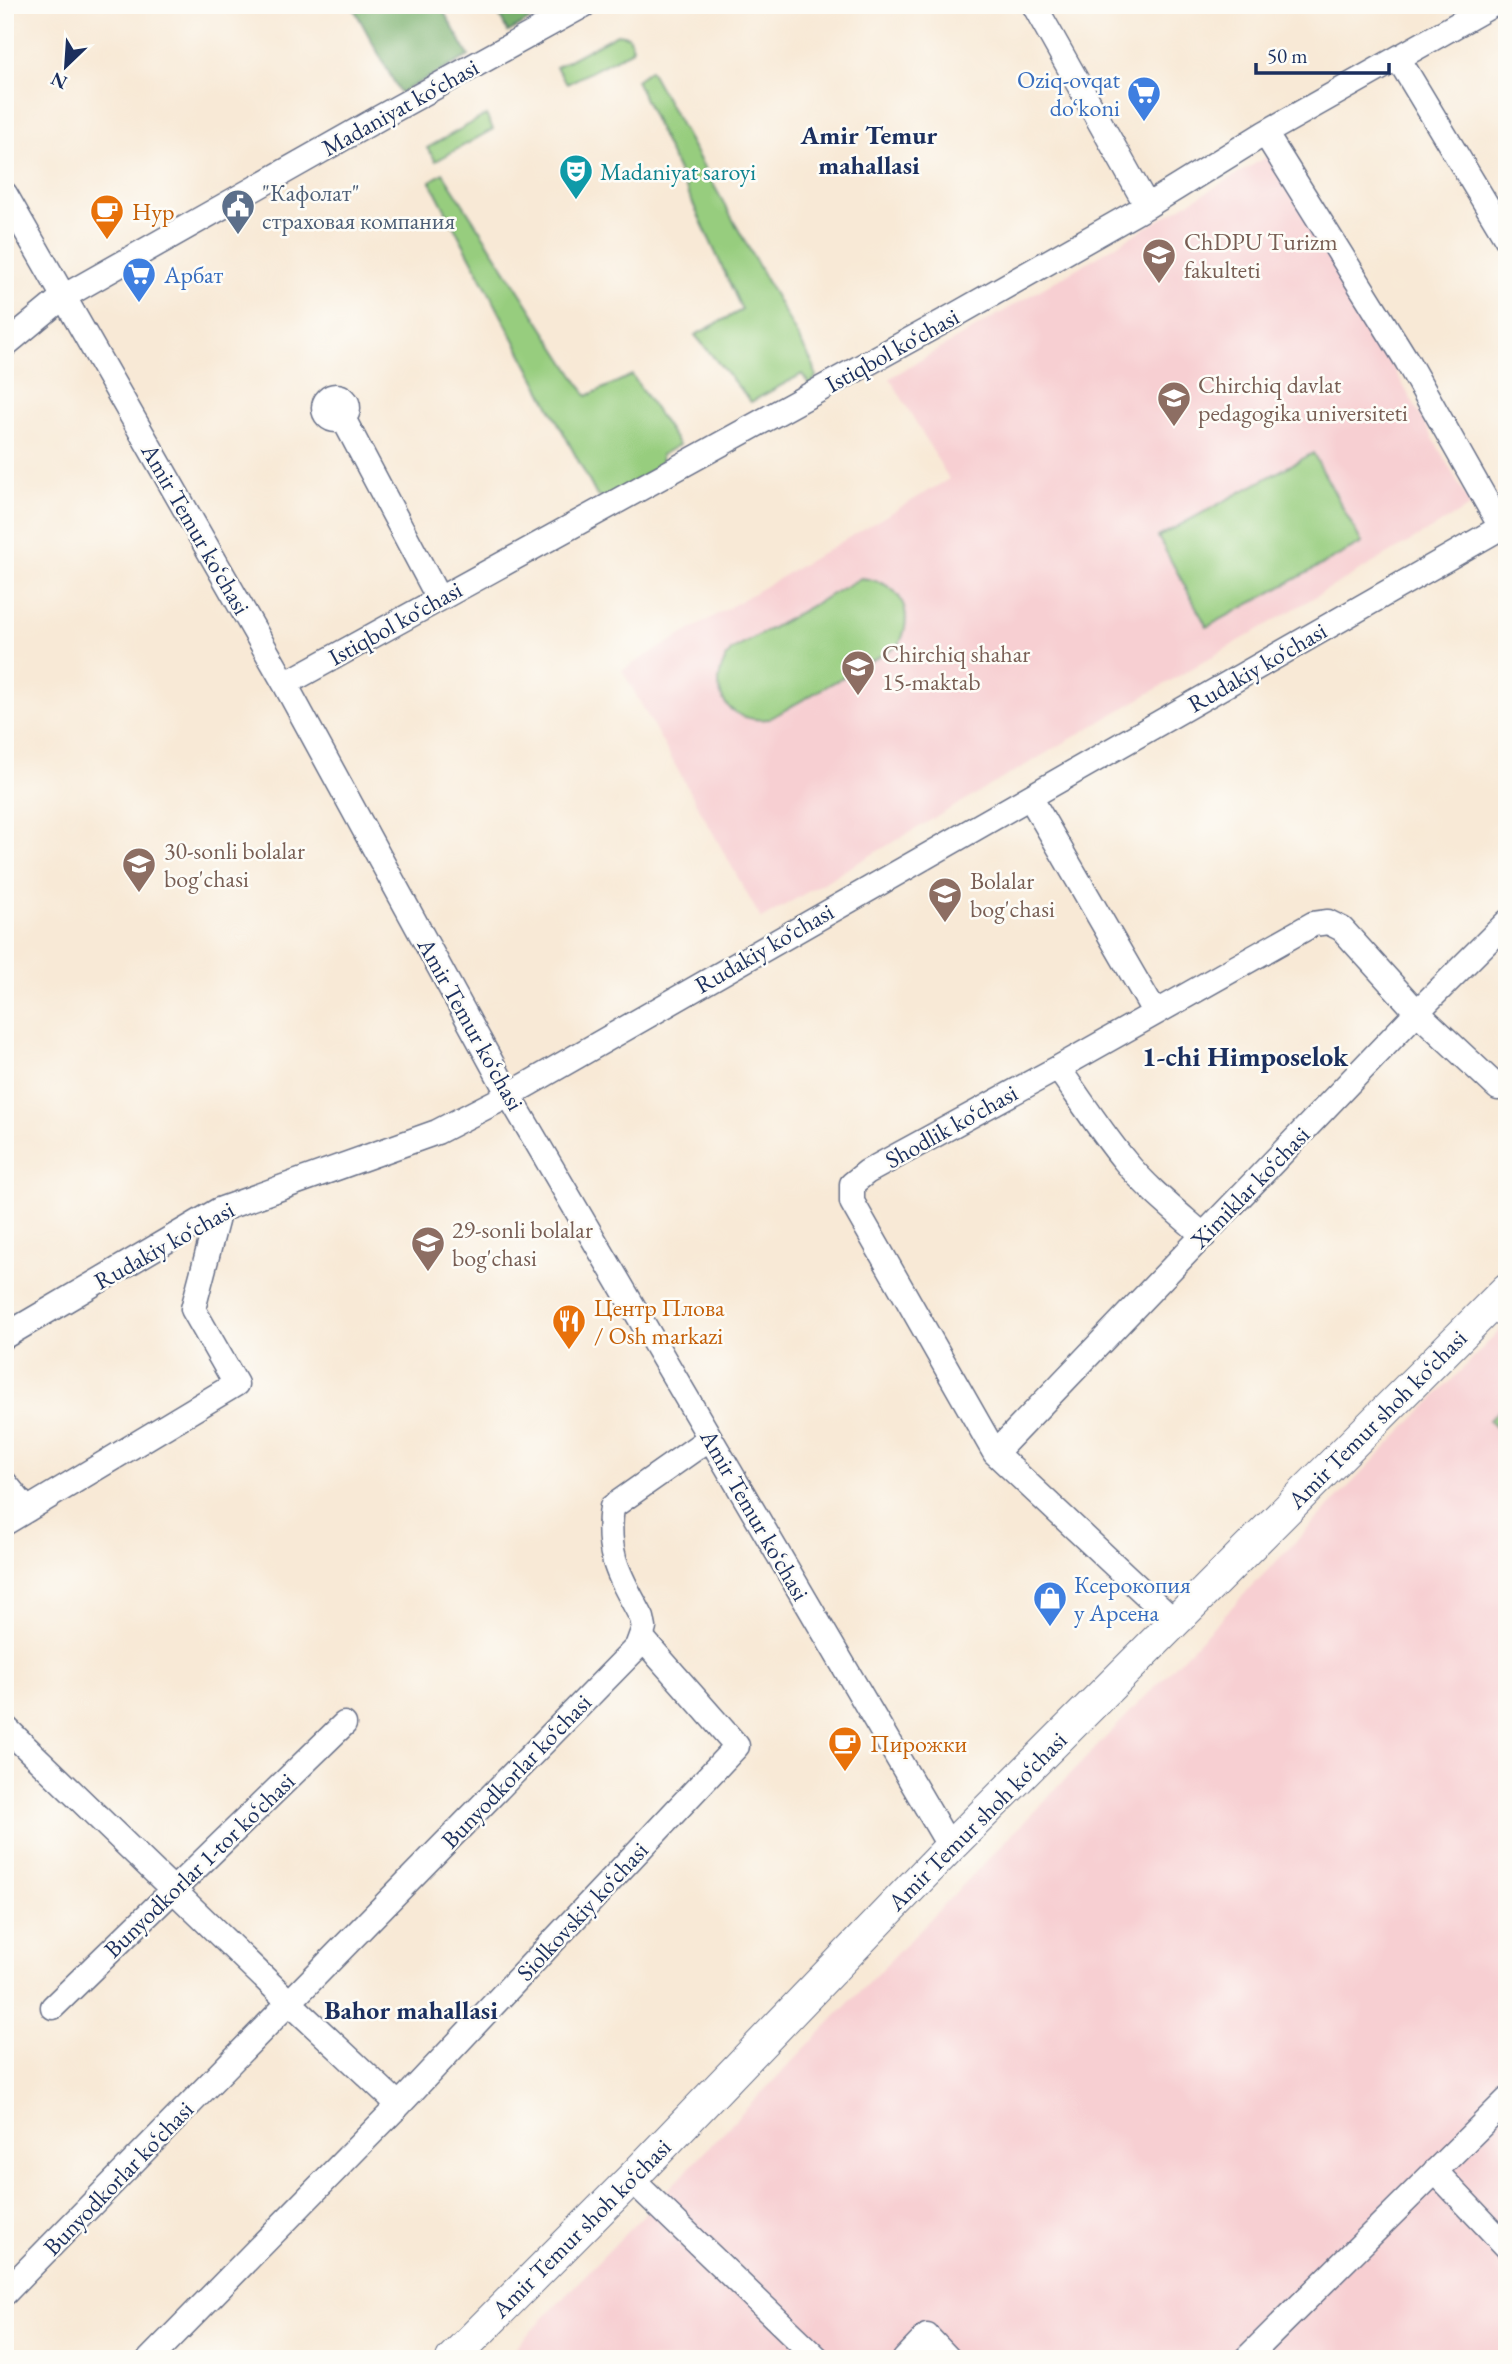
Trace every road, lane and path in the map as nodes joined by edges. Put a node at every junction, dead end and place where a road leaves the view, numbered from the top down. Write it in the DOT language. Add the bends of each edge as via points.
graph roads {
  1 [pos="584,5"];
  2 [pos="1034,5"];
  3 [pos="1492,5"];
  4 [pos="1398,58"];
  5 [pos="1265,133"];
  6 [pos="5,194"];
  7 [pos="1147,206"];
  8 [pos="1507,239"];
  9 [pos="63,297"];
  10 [pos="5,345"];
  11 [pos="343,418"];
  12 [pos="1504,526"];
  13 [pos="439,598"];
  14 [pos="285,684"];
  15 [pos="1030,797"];
  16 [pos="1507,922"];
  17 [pos="1417,1012"];
  18 [pos="1155,1013"];
  19 [pos="1058,1068"];
  20 [pos="1498,1088"];
  21 [pos="509,1095"];
  22 [pos="219,1210"];
  23 [pos="1204,1236"];
  24 [pos="1507,1289"];
  25 [pos="5,1336"];
  26 [pos="710,1438"];
  27 [pos="995,1453"];
  28 [pos="5,1483"];
  29 [pos="27,1510"];
  30 [pos="5,1522"];
  31 [pos="1175,1622"];
  32 [pos="642,1638"];
  33 [pos="344,1724"];
  34 [pos="5,1727"];
  35 [pos="950,1847"];
  36 [pos="173,1890"];
  37 [pos="290,2003"];
  38 [pos="53,2007"];
  39 [pos="1507,2100"];
  40 [pos="399,2105"];
  41 [pos="1435,2171"];
  42 [pos="631,2179"];
  43 [pos="1507,2247"];
  44 [pos="5,2293"];
  45 [pos="150,2359"];
  46 [pos="452,2359"];
  47 [pos="818,2359"];
  48 [pos="905,2359"];
  49 [pos="949,2359"];
  50 [pos="1246,2359"];
  1 -- 9 [label="street, Madaniyat ko‘chasi"];
  2 -- 7 [label="street"];
  3 -- 4 [label="street, Istiqbol ko‘chasi"];
  4 -- 5 [label="street, Istiqbol ko‘chasi"];
  4 -- 8 [label="street"];
  5 -- 7 [label="street, Istiqbol ko‘chasi"];
  5 -- 12 [label="street"];
  6 -- 9 [label="street, Amir Temur ko‘chasi"];
  7 -- 13 [label="street, Istiqbol ko‘chasi"];
  9 -- 10 [label="street, Madaniyat ko‘chasi"];
  9 -- 14 [label="street, Amir Temur ko‘chasi"];
  11 -- 13 [label="street"];
  12 -- 15 [label="street, Rudakiy ko‘chasi"];
  13 -- 14 [label="street, Istiqbol ko‘chasi"];
  14 -- 21 [label="street, Amir Temur ko‘chasi"];
  15 -- 18 [label="street"];
  15 -- 21 [label="street, Rudakiy ko‘chasi"];
  16 -- 17 [label="street, Ximiklar ko‘chasi"];
  17 -- 18 [label="street, Shodlik ko‘chasi" via="1342,929 1328,922 1313,924"];
  17 -- 20 [label="street, Shodlik ko‘chasi"];
  17 -- 23 [label="street, Ximiklar ko‘chasi"];
  18 -- 19 [label="street, Shodlik ko‘chasi"];
  19 -- 23 [label="street" via="1126,1162"];
  19 -- 27 [label="street, Shodlik ko‘chasi" via="852,1184 852,1202"];
  21 -- 22 [label="street, Rudakiy ko‘chasi" via="437,1132"];
  21 -- 26 [label="street, Amir Temur ko‘chasi"];
  22 -- 25 [label="street, Rudakiy ko‘chasi"];
  22 -- 29 [label="street" via="193,1309 236,1384"];
  23 -- 27 [label="street, Ximiklar ko‘chasi"];
  24 -- 31 [label="main road, Amir Temur shoh ko‘chasi"];
  26 -- 32 [label="street" via="612,1507 612,1560 642,1619"];
  26 -- 35 [label="street, Amir Temur ko‘chasi"];
  27 -- 31 [label="street, Shodlik ko‘chasi"];
  28 -- 29 [label="street"];
  29 -- 30 [label="street"];
  31 -- 35 [label="main road, Amir Temur shoh ko‘chasi"];
  32 -- 37 [label="street, Bunyodkorlar ko‘chasi"];
  32 -- 40 [label="street, Siolkovskiy ko‘chasi" via="737,1746"];
  33 -- 36 [label="street, Bunyodkorlar 1-tor ko‘chasi"];
  34 -- 36 [label="street"];
  35 -- 42 [label="main road, Amir Temur shoh ko‘chasi"];
  36 -- 37 [label="street"];
  36 -- 38 [label="street, Bunyodkorlar 1-tor ko‘chasi"];
  37 -- 40 [label="street"];
  37 -- 44 [label="street, Bunyodkorlar ko‘chasi"];
  39 -- 41 [label="street"];
  40 -- 45 [label="street, Siolkovskiy ko‘chasi"];
  41 -- 43 [label="street"];
  41 -- 50 [label="street"];
  42 -- 46 [label="main road, Amir Temur shoh ko‘chasi"];
  42 -- 47 [label="street"];
  48 -- 49 [label="street" via="927,2336"];
}
